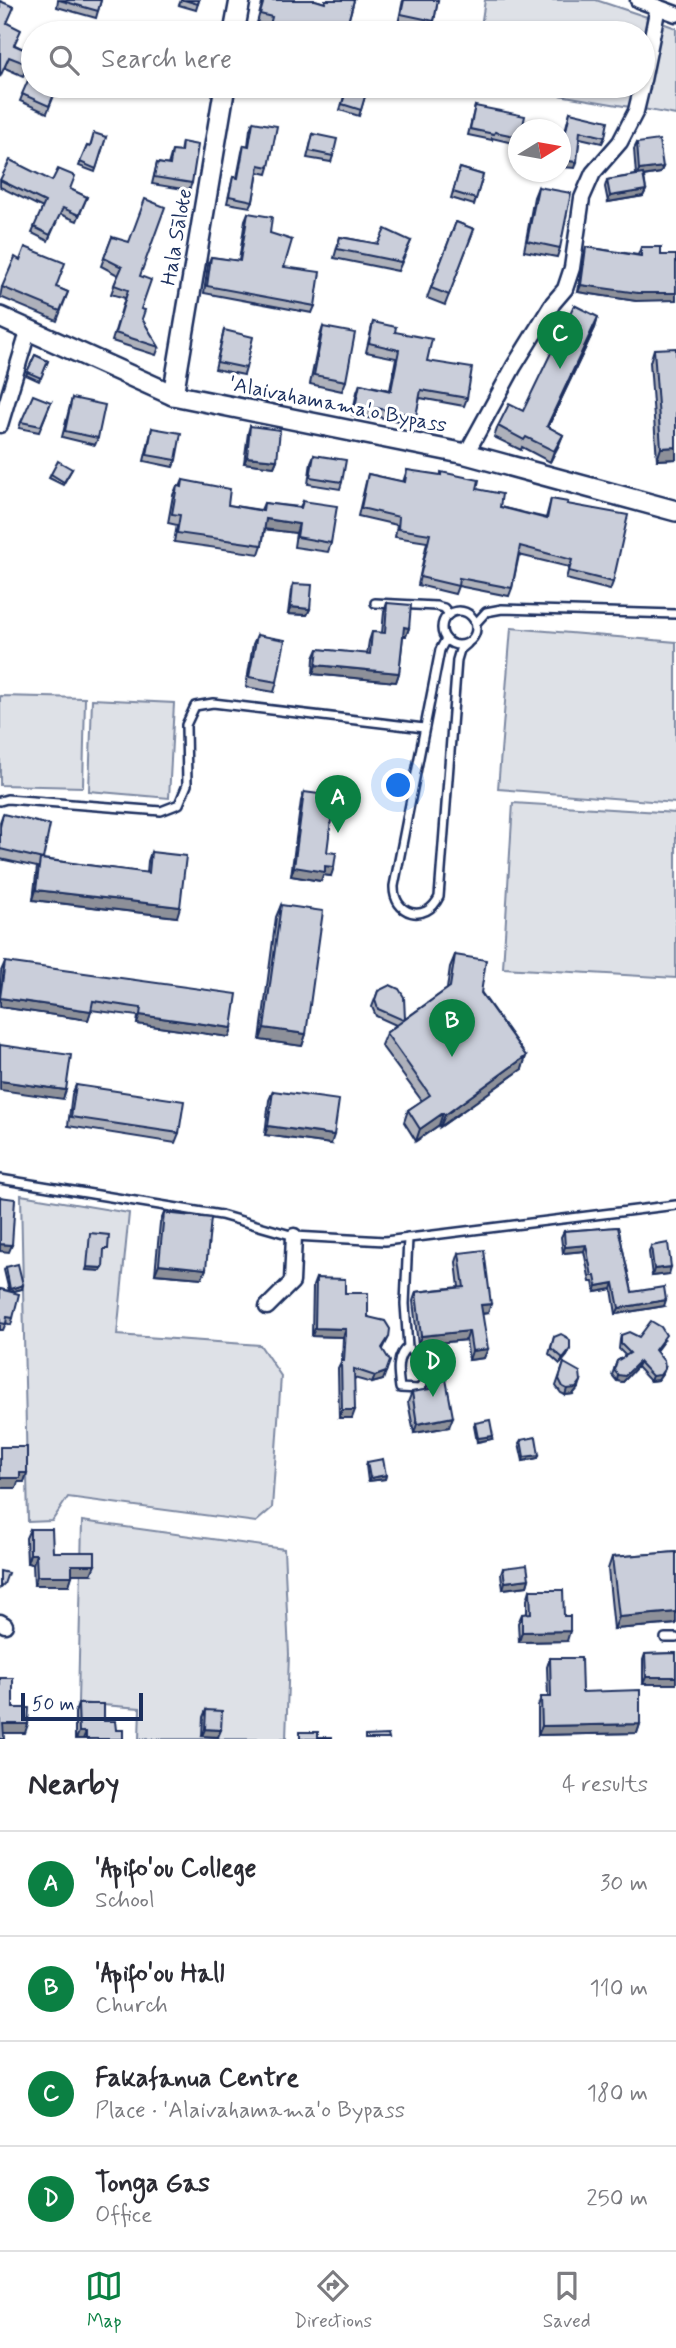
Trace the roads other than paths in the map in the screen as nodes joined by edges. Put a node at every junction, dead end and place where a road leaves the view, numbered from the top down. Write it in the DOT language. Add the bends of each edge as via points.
graph roads {
  1 [pos="240,0"];
  2 [pos="638,0"];
  3 [pos="657,7"];
  4 [pos="676,14"];
  5 [pos="236,21"];
  6 [pos="654,21"];
  7 [pos="224,98"];
  8 [pos="639,98"];
  9 [pos="0,317"];
  10 [pos="28,332"];
  11 [pos="173,395"];
  12 [pos="0,425"];
  13 [pos="466,454"];
  14 [pos="676,511"];
  15 [pos="374,603"];
  16 [pos="449,614"];
  17 [pos="676,614"];
  18 [pos="476,623"];
  19 [pos="446,639"];
  20 [pos="467,644"];
  21 [pos="424,728"];
  22 [pos="0,801"];
  23 [pos="0,1179"];
  24 [pos="676,1205"];
  25 [pos="294,1236"];
  26 [pos="408,1238"];
  27 [pos="267,1307"];
  28 [pos="408,1347"];
  29 [pos="665,1637"];
  30 [pos="676,1638"];
  1 -- 5 [label="main road"];
  2 -- 3 [label="street"];
  3 -- 4 [label="street"];
  3 -- 6 [label="street"];
  7 -- 11 [label="main road, Hala Sālote"];
  8 -- 13 [label="street" via="620,142 593,173 582,198 565,289 514,366"];
  9 -- 10 [label="main road, 'Alaivahamama'o Bypass"];
  10 -- 11 [label="main road, 'Alaivahamama'o Bypass"];
  10 -- 12 [label="street"];
  11 -- 13 [label="main road, 'Alaivahamama'o Bypass"];
  13 -- 14 [label="main road, 'Alaivahamama'o Bypass"];
  15 -- 16 [label="lane" via="436,606"];
  16 -- 18 [label="lane" via="464,612"];
  16 -- 19 [label="lane" via="442,628"];
  17 -- 18 [label="lane" via="502,609 486,612"];
  18 -- 20 [label="lane" via="475,635"];
  19 -- 20 [label="lane" via="456,646"];
  19 -- 21 [label="lane"];
  20 -- 21 [label="lane" via="457,660 439,897 430,909 415,914 396,901 394,886"];
  21 -- 22 [label="lane" via="213,703 195,706 186,724 187,785 179,803 161,811"];
  23 -- 25 [label="lane" via="221,1215"];
  24 -- 26 [label="lane"];
  25 -- 26 [label="lane"];
  25 -- 27 [label="street" via="292,1282"];
  26 -- 28 [label="lane"];
  28 -- 28 [label="lane" via="427,1373 419,1389 400,1388 400,1358"];
  29 -- 30 [label="lane"];
}
